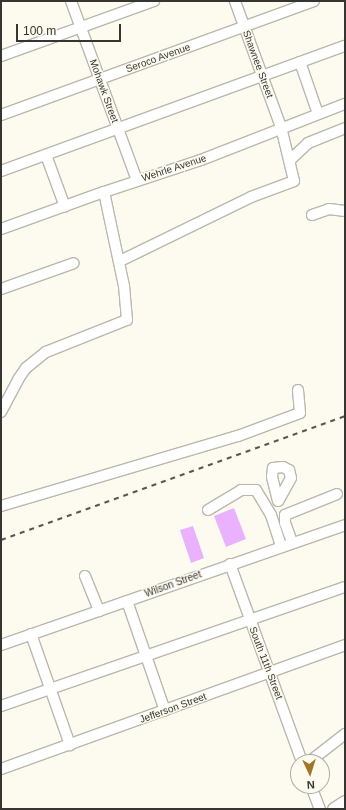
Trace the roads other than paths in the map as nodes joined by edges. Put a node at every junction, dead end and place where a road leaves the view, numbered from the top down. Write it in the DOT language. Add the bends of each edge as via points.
graph roads {
  1 [pos="71,1"];
  2 [pos="154,1"];
  3 [pos="235,1"];
  4 [pos="314,1"];
  5 [pos="244,26"];
  6 [pos="81,28"];
  7 [pos="345,46"];
  8 [pos="1,56"];
  9 [pos="300,62"];
  10 [pos="262,76"];
  11 [pos="101,79"];
  12 [pos="345,104"];
  13 [pos="318,114"];
  14 [pos="1,115"];
  15 [pos="281,127"];
  16 [pos="345,128"];
  17 [pos="118,129"];
  18 [pos="46,154"];
  19 [pos="290,160"];
  20 [pos="1,171"];
  21 [pos="138,180"];
  22 [pos="104,192"];
  23 [pos="65,207"];
  24 [pos="345,211"];
  25 [pos="312,215"];
  26 [pos="1,229"];
  27 [pos="120,261"];
  28 [pos="74,263"];
  29 [pos="1,290"];
  30 [pos="298,390"];
  31 [pos="1,412"];
  32 [pos="337,494"];
  33 [pos="278,501"];
  34 [pos="1,506"];
  35 [pos="208,510"];
  36 [pos="284,518"];
  37 [pos="344,527"];
  38 [pos="292,542"];
  39 [pos="281,546"];
  40 [pos="230,564"];
  41 [pos="85,576"];
  42 [pos="345,587"];
  43 [pos="127,601"];
  44 [pos="99,611"];
  45 [pos="250,620"];
  46 [pos="31,634"];
  47 [pos="1,645"];
  48 [pos="345,645"];
  49 [pos="146,656"];
  50 [pos="270,672"];
  51 [pos="51,689"];
  52 [pos="1,706"];
  53 [pos="166,711"];
  54 [pos="345,734"];
  55 [pos="70,745"];
  56 [pos="299,754"];
  57 [pos="319,754"];
  58 [pos="1,769"];
  59 [pos="314,794"];
  60 [pos="345,802"];
  61 [pos="320,809"];
  62 [pos="334,809"];
  1 -- 6 [label="street, Mohawk Street"];
  2 -- 6 [label="street"];
  3 -- 5 [label="street, Shawnee Street"];
  4 -- 5 [label="street, Seroco Avenue"];
  5 -- 10 [label="street, Shawnee Street"];
  5 -- 11 [label="street, Seroco Avenue"];
  6 -- 8 [label="street"];
  6 -- 11 [label="street, Mohawk Street"];
  7 -- 9 [label="street"];
  9 -- 10 [label="street"];
  9 -- 13 [label="street"];
  10 -- 15 [label="street, Shawnee Street"];
  10 -- 17 [label="street"];
  11 -- 14 [label="street, Seroco Avenue"];
  11 -- 17 [label="street, Mohawk Street"];
  12 -- 13 [label="street, Wehrle Avenue"];
  13 -- 15 [label="street, Wehrle Avenue"];
  15 -- 19 [label="street, Shawnee Street"];
  15 -- 21 [label="street, Wehrle Avenue" via="201,160"];
  16 -- 19 [label="street" via="308,143"];
  17 -- 18 [label="street"];
  17 -- 21 [label="street, Mohawk Street"];
  18 -- 20 [label="street"];
  18 -- 23 [label="street"];
  19 -- 27 [label="street, Shawnee Street" via="294,181 251,196"];
  21 -- 22 [label="street, Wehrle Avenue"];
  22 -- 23 [label="street, Wehrle Avenue"];
  22 -- 27 [label="street"];
  23 -- 26 [label="street, Wehrle Avenue"];
  24 -- 25 [label="street" via="329,209"];
  27 -- 31 [label="street" via="127,320 53,348 34,361 18,378"];
  28 -- 29 [label="street"];
  30 -- 34 [label="street" via="300,413 238,436"];
  32 -- 36 [label="street" via="285,515"];
  33 -- 36 [label="street"];
  35 -- 39 [label="street" via="241,490 256,490 271,515"];
  36 -- 38 [label="street"];
  37 -- 38 [label="street, Wilson Street"];
  38 -- 39 [label="street, Wilson Street"];
  39 -- 40 [label="street, Wilson Street"];
  40 -- 43 [label="street, Wilson Street"];
  40 -- 45 [label="street, South 11th Street"];
  41 -- 44 [label="street"];
  42 -- 45 [label="street"];
  43 -- 44 [label="street, Wilson Street"];
  43 -- 49 [label="street"];
  44 -- 46 [label="street, Wilson Street"];
  45 -- 49 [label="street"];
  45 -- 50 [label="street, South 11th Street"];
  46 -- 47 [label="street, Wilson Street"];
  46 -- 51 [label="street"];
  48 -- 50 [label="street, Jefferson Street"];
  49 -- 51 [label="street"];
  49 -- 53 [label="street"];
  50 -- 53 [label="street, Jefferson Street"];
  50 -- 56 [label="street, South 11th Street"];
  51 -- 52 [label="street"];
  51 -- 55 [label="street"];
  53 -- 55 [label="street, Jefferson Street"];
  54 -- 57 [label="street"];
  55 -- 58 [label="street, Jefferson Street"];
  59 -- 61 [label="street"];
  60 -- 62 [label="main road"];
}
